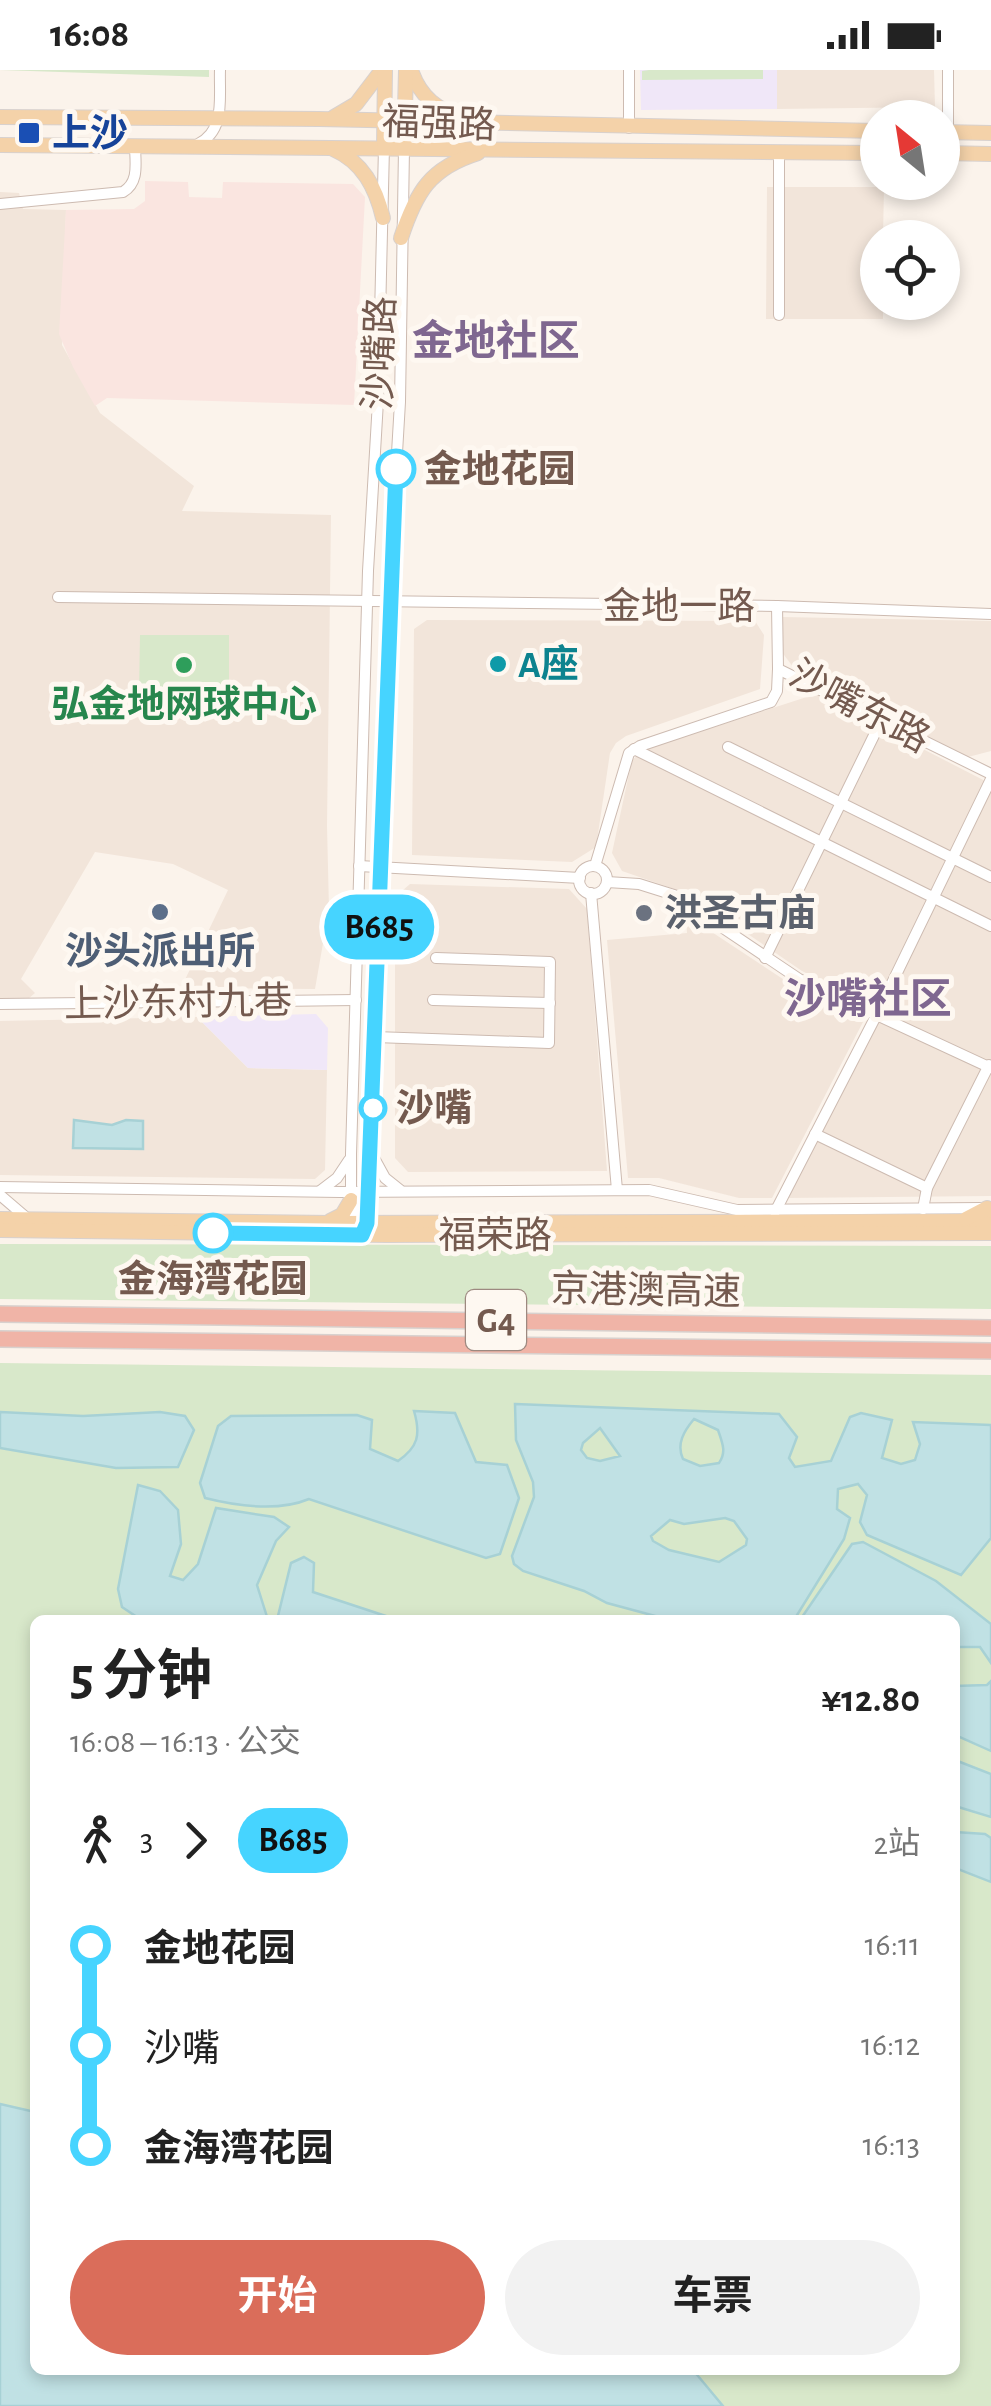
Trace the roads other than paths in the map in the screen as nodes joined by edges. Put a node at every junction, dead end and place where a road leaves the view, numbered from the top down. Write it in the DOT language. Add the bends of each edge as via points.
graph roads {
  1 [pos="220,70"];
  2 [pos="384,70"];
  3 [pos="408,70"];
  4 [pos="629,70"];
  5 [pos="948,70"];
  6 [pos="947,100"];
  7 [pos="0,117"];
  8 [pos="219,119"];
  9 [pos="320,119"];
  10 [pos="384,121"];
  11 [pos="405,122"];
  12 [pos="494,125"];
  13 [pos="629,128"];
  14 [pos="860,132"];
  15 [pos="960,132"];
  16 [pos="991,133"];
  17 [pos="0,145"];
  18 [pos="135,145"];
  19 [pos="196,145"];
  20 [pos="328,147"];
  21 [pos="384,147"];
  22 [pos="404,148"];
  23 [pos="498,149"];
  24 [pos="779,152"];
  25 [pos="860,153"];
  26 [pos="960,154"];
  27 [pos="991,154"];
  28 [pos="0,204"];
  29 [pos="383,218"];
  30 [pos="401,238"];
  31 [pos="778,315"];
  32 [pos="58,597"];
  33 [pos="367,603"];
  34 [pos="389,604"];
  35 [pos="777,606"];
  36 [pos="991,614"];
  37 [pos="778,670"];
  38 [pos="881,721"];
  39 [pos="728,747"];
  40 [pos="634,749"];
  41 [pos="991,759"];
  42 [pos="989,775"];
  43 [pos="842,802"];
  44 [pos="821,844"];
  45 [pos="953,857"];
  46 [pos="360,866"];
  47 [pos="595,866"];
  48 [pos="381,867"];
  49 [pos="991,877"];
  50 [pos="580,878"];
  51 [pos="607,882"];
  52 [pos="591,893"];
  53 [pos="934,897"];
  54 [pos="991,926"];
  55 [pos="436,958"];
  56 [pos="766,958"];
  57 [pos="356,1000"];
  58 [pos="433,1000"];
  59 [pos="550,1003"];
  60 [pos="0,1004"];
  61 [pos="876,1016"];
  62 [pos="375,1037"];
  63 [pos="990,1065"];
  64 [pos="815,1134"];
  65 [pos="372,1148"];
  66 [pos="351,1154"];
  67 [pos="928,1188"];
  68 [pos="617,1190"];
  69 [pos="0,1191"];
  70 [pos="316,1192"];
  71 [pos="370,1192"];
  72 [pos="406,1192"];
  73 [pos="351,1196"];
  74 [pos="923,1208"];
  75 [pos="990,1212"];
  76 [pos="773,1216"];
  77 [pos="0,1219"];
  78 [pos="28,1219"];
  79 [pos="324,1223"];
  80 [pos="361,1229"];
  81 [pos="0,1230"];
  82 [pos="991,1233"];
  83 [pos="0,1314"];
  84 [pos="991,1328"];
  85 [pos="0,1338"];
  86 [pos="991,1351"];
  1 -- 8 [label="street"];
  2 -- 9 [label="main road" via="352,108"];
  2 -- 10 [label="main road, 沙嘴路"];
  3 -- 11 [label="main road, 沙嘴路"];
  3 -- 12 [label="main road" via="438,108"];
  4 -- 13 [label="street"];
  5 -- 6 [label="street"];
  7 -- 8 [label="main road, 福强路"];
  8 -- 9 [label="main road, 福强路"];
  8 -- 19 [label="street" via="214,133"];
  9 -- 10 [label="main road, 福强路"];
  10 -- 11 [label="main road, 福强路"];
  10 -- 21 [label="main road, 沙嘴路"];
  11 -- 12 [label="main road, 福强路"];
  11 -- 22 [label="main road, 沙嘴路"];
  12 -- 13 [label="main road, 福强路"];
  13 -- 14 [label="main road, 福强路"];
  15 -- 16 [label="main road"];
  17 -- 18 [label="main road, 福强路"];
  18 -- 19 [label="main road, 福强路"];
  18 -- 28 [label="street" via="134,183 123,192"];
  19 -- 20 [label="main road, 福强路"];
  20 -- 21 [label="main road, 福强路"];
  20 -- 29 [label="main road" via="368,178"];
  21 -- 22 [label="main road, 福强路"];
  21 -- 29 [label="street, 沙嘴路"];
  22 -- 23 [label="main road, 福强路"];
  22 -- 30 [label="street, 沙嘴路"];
  23 -- 24 [label="main road, 福强路"];
  23 -- 30 [label="main road" via="462,158 430,179"];
  24 -- 25 [label="main road, 福强路"];
  24 -- 31 [label="street"];
  26 -- 27 [label="main road"];
  29 -- 33 [label="street, 沙嘴路"];
  30 -- 34 [label="street, 沙嘴路"];
  32 -- 33 [label="street, 金地一路"];
  33 -- 34 [label="street, 金地一路"];
  33 -- 46 [label="street, 沙嘴路"];
  34 -- 35 [label="street, 金地一路"];
  34 -- 48 [label="street, 沙嘴路"];
  35 -- 36 [label="street, 金地一路"];
  35 -- 37 [label="street, 沙嘴东路"];
  37 -- 38 [label="street, 沙嘴东路"];
  37 -- 40 [label="street" via="771,702"];
  38 -- 42 [label="street, 沙嘴东路"];
  38 -- 43 [label="street"];
  39 -- 43 [label="street"];
  40 -- 44 [label="street"];
  40 -- 47 [label="street"];
  41 -- 42 [label="street"];
  42 -- 45 [label="street"];
  43 -- 44 [label="street"];
  43 -- 45 [label="street"];
  44 -- 53 [label="street"];
  44 -- 56 [label="street"];
  45 -- 49 [label="street"];
  45 -- 53 [label="street"];
  46 -- 48 [label="street"];
  46 -- 57 [label="street, 沙嘴路"];
  47 -- 50 [label="street"];
  47 -- 51 [label="street"];
  48 -- 50 [label="street"];
  48 -- 62 [label="street, 沙嘴路"];
  50 -- 52 [label="street"];
  51 -- 52 [label="street"];
  51 -- 56 [label="street" via="674,895"];
  52 -- 68 [label="street"];
  53 -- 54 [label="street"];
  53 -- 61 [label="street"];
  55 -- 59 [label="street" via="550,962"];
  56 -- 61 [label="street"];
  57 -- 60 [label="street, 上沙东村九巷"];
  57 -- 66 [label="street, 沙嘴路"];
  58 -- 59 [label="street"];
  59 -- 62 [label="street" via="549,1042"];
  61 -- 63 [label="street"];
  61 -- 64 [label="street"];
  62 -- 65 [label="street, 沙嘴路"];
  63 -- 67 [label="street"];
  64 -- 67 [label="street"];
  64 -- 76 [label="street"];
  65 -- 71 [label="street, 沙嘴路"];
  65 -- 72 [label="street" via="386,1179"];
  66 -- 70 [label="street" via="337,1178"];
  66 -- 73 [label="street, 沙嘴路"];
  67 -- 74 [label="street"];
  68 -- 72 [label="street"];
  68 -- 76 [label="street" via="658,1190"];
  69 -- 70 [label="street"];
  69 -- 78 [label="street"];
  70 -- 73 [label="street"];
  71 -- 72 [label="street"];
  71 -- 73 [label="street"];
  71 -- 80 [label="street, 沙嘴路"];
  73 -- 79 [label="main road" via="342,1215"];
  73 -- 80 [label="street, 沙嘴路"];
  74 -- 75 [label="street"];
  74 -- 76 [label="street"];
  75 -- 76 [label="main road, 福荣路" via="961,1221"];
  76 -- 80 [label="main road, 福荣路"];
  77 -- 78 [label="main road, 福荣路"];
  78 -- 79 [label="main road, 福荣路"];
  79 -- 80 [label="main road, 福荣路"];
  80 -- 81 [label="main road, 福荣路"];
  80 -- 82 [label="main road, 福荣路"];
  83 -- 84 [label="highway, 京港澳高速 / G4"];
  85 -- 86 [label="highway, 京港澳高速 / G4"];
}
